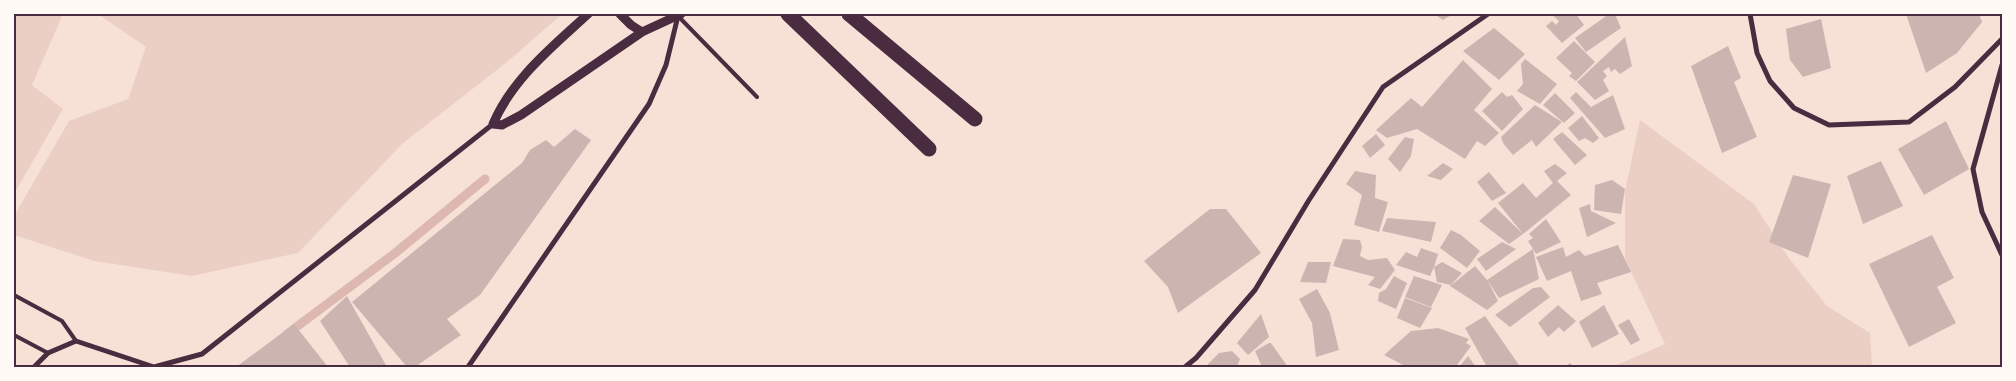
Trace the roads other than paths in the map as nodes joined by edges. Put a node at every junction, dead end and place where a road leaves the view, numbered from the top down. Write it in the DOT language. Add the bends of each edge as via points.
graph roads {
  1 [pos="588,14"];
  2 [pos="620,14"];
  3 [pos="788,14"];
  4 [pos="849,14"];
  5 [pos="1488,14"];
  6 [pos="1750,14"];
  7 [pos="678,15"];
  8 [pos="642,32"];
  9 [pos="2002,39"];
  10 [pos="2002,65"];
  11 [pos="757,97"];
  12 [pos="975,119"];
  13 [pos="493,124"];
  14 [pos="929,149"];
  15 [pos="2002,255"];
  16 [pos="14,295"];
  17 [pos="14,335"];
  18 [pos="76,341"];
  19 [pos="48,353"];
  20 [pos="34,367"];
  21 [pos="468,367"];
  22 [pos="1185,367"];
  1 -- 13 [label="street" via="539,58 501,106"];
  2 -- 8 [label="street"];
  3 -- 14 [label="highway"];
  4 -- 12 [label="highway"];
  5 -- 22 [label="street" via="1383,87 1255,290"];
  6 -- 9 [label="street" via="1757,54 1770,81 1794,108 1828,125 1909,122 1955,87"];
  7 -- 8 [label="street"];
  7 -- 11 [label="lane"];
  7 -- 21 [label="street" via="666,65 649,104"];
  8 -- 13 [label="street" via="521,115 502,126"];
  10 -- 15 [label="street" via="1973,168 1982,212"];
  13 -- 18 [label="street" via="202,354 154,367"];
  16 -- 18 [label="lane" via="62,321"];
  17 -- 19 [label="lane"];
  18 -- 19 [label="street"];
  19 -- 20 [label="street"];
}
